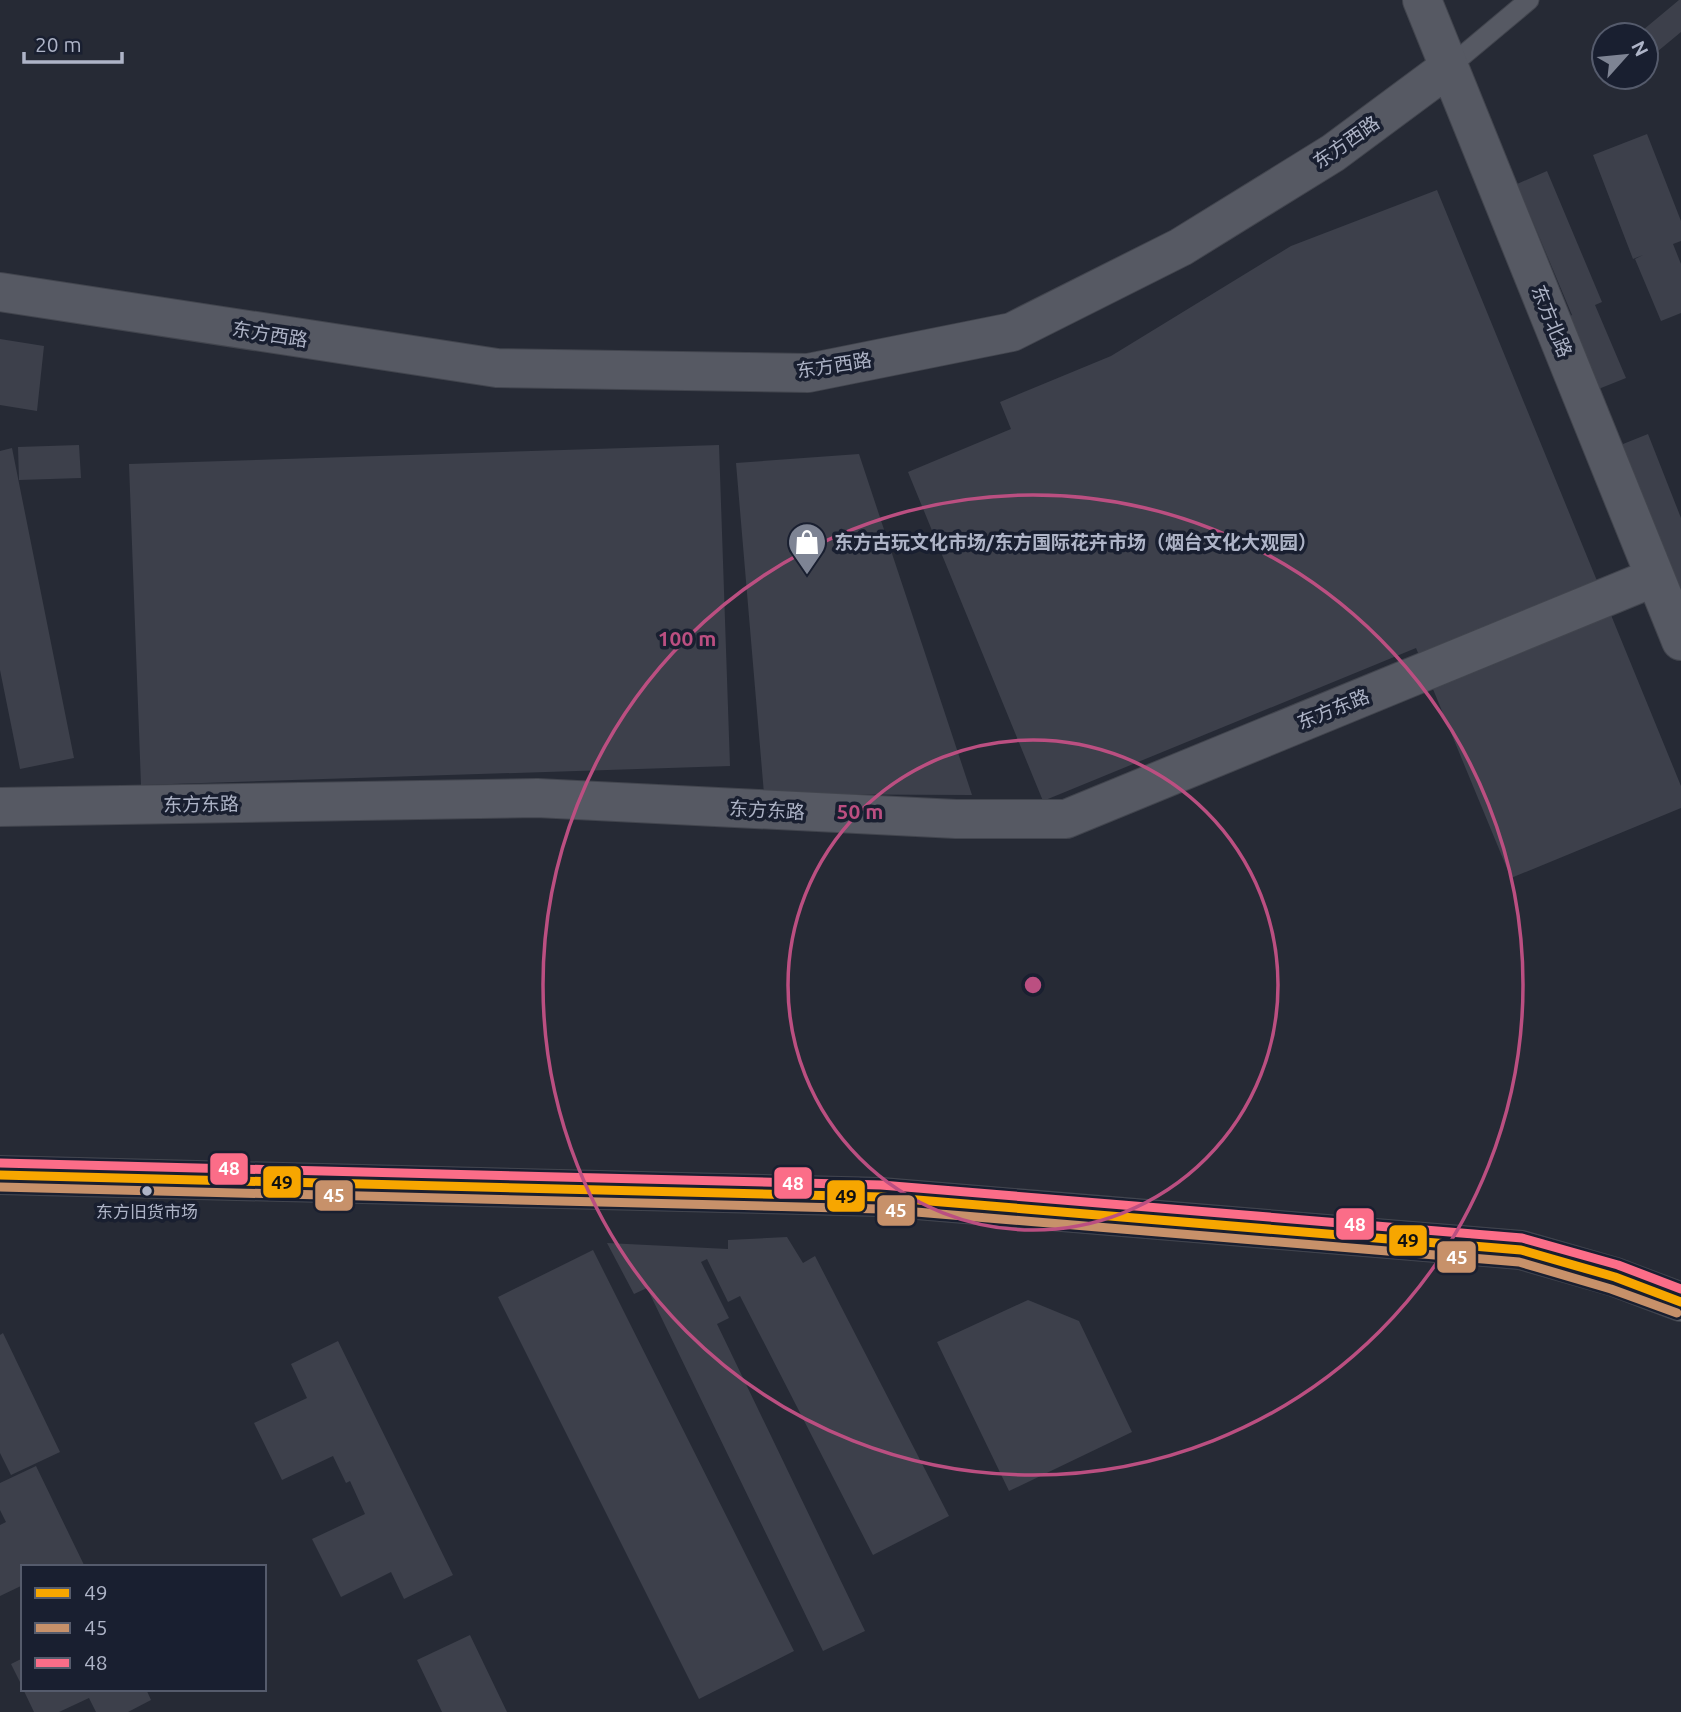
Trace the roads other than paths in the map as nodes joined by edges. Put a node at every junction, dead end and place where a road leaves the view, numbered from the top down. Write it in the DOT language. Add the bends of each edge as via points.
graph roads {
  1 [pos="1422,0"];
  2 [pos="1529,0"];
  3 [pos="1449,67"];
  4 [pos="0,292"];
  5 [pos="1655,577"];
  6 [pos="1681,641"];
  7 [pos="0,807"];
  8 [pos="0,1175"];
  9 [pos="1681,1301"];
  1 -- 3 [label="street, 东方北路"];
  2 -- 3 [label="lane, 东方西路"];
  3 -- 4 [label="street, 东方西路" via="1333,153 1181,247 1012,332 808,373 497,368"];
  3 -- 5 [label="street, 东方北路"];
  5 -- 6 [label="street, 东方北路"];
  5 -- 7 [label="street, 东方东路" via="1066,819 956,819 537,798"];
  8 -- 9 [label="street" via="881,1197 1521,1250"];
}
